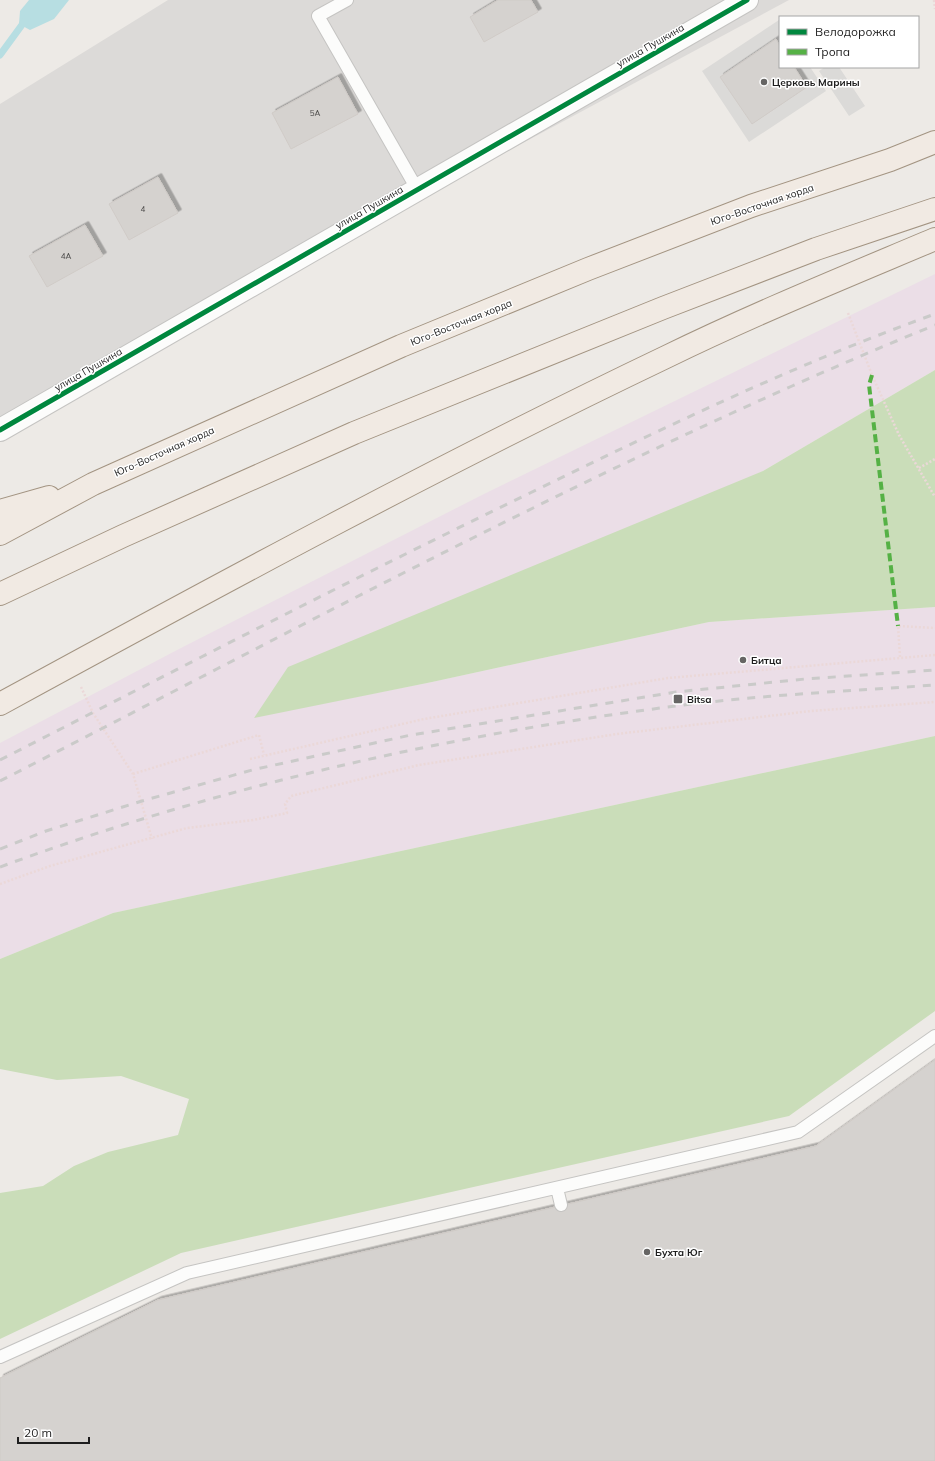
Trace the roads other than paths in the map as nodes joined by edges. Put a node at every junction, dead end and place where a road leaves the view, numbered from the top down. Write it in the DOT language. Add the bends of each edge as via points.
graph roads {
  1 [pos="347,0"];
  2 [pos="747,0"];
  3 [pos="935,142"];
  4 [pos="417,189"];
  5 [pos="935,209"];
  6 [pos="935,239"];
  7 [pos="0,430"];
  8 [pos="92,484"];
  9 [pos="0,512"];
  10 [pos="0,534"];
  11 [pos="0,594"];
  12 [pos="0,704"];
  13 [pos="935,1036"];
  14 [pos="557,1188"];
  15 [pos="561,1205"];
  16 [pos="0,1357"];
  1 -- 4 [label="lane" via="318,16"];
  2 -- 4 [label="street, улица Пушкина"];
  3 -- 8 [label="main road, Юго-Восточная хорда" via="890,160 751,206 580,272 394,350"];
  4 -- 7 [label="street, улица Пушкина"];
  5 -- 11 [label="main road" via="816,249 354,433"];
  6 -- 12 [label="main road" via="668,356 428,474"];
  8 -- 9 [label="main road"];
  8 -- 10 [label="main road, Юго-Восточная хорда"];
  13 -- 14 [label="lane" via="798,1132"];
  14 -- 15 [label="lane"];
  14 -- 16 [label="lane" via="187,1273"];
}
